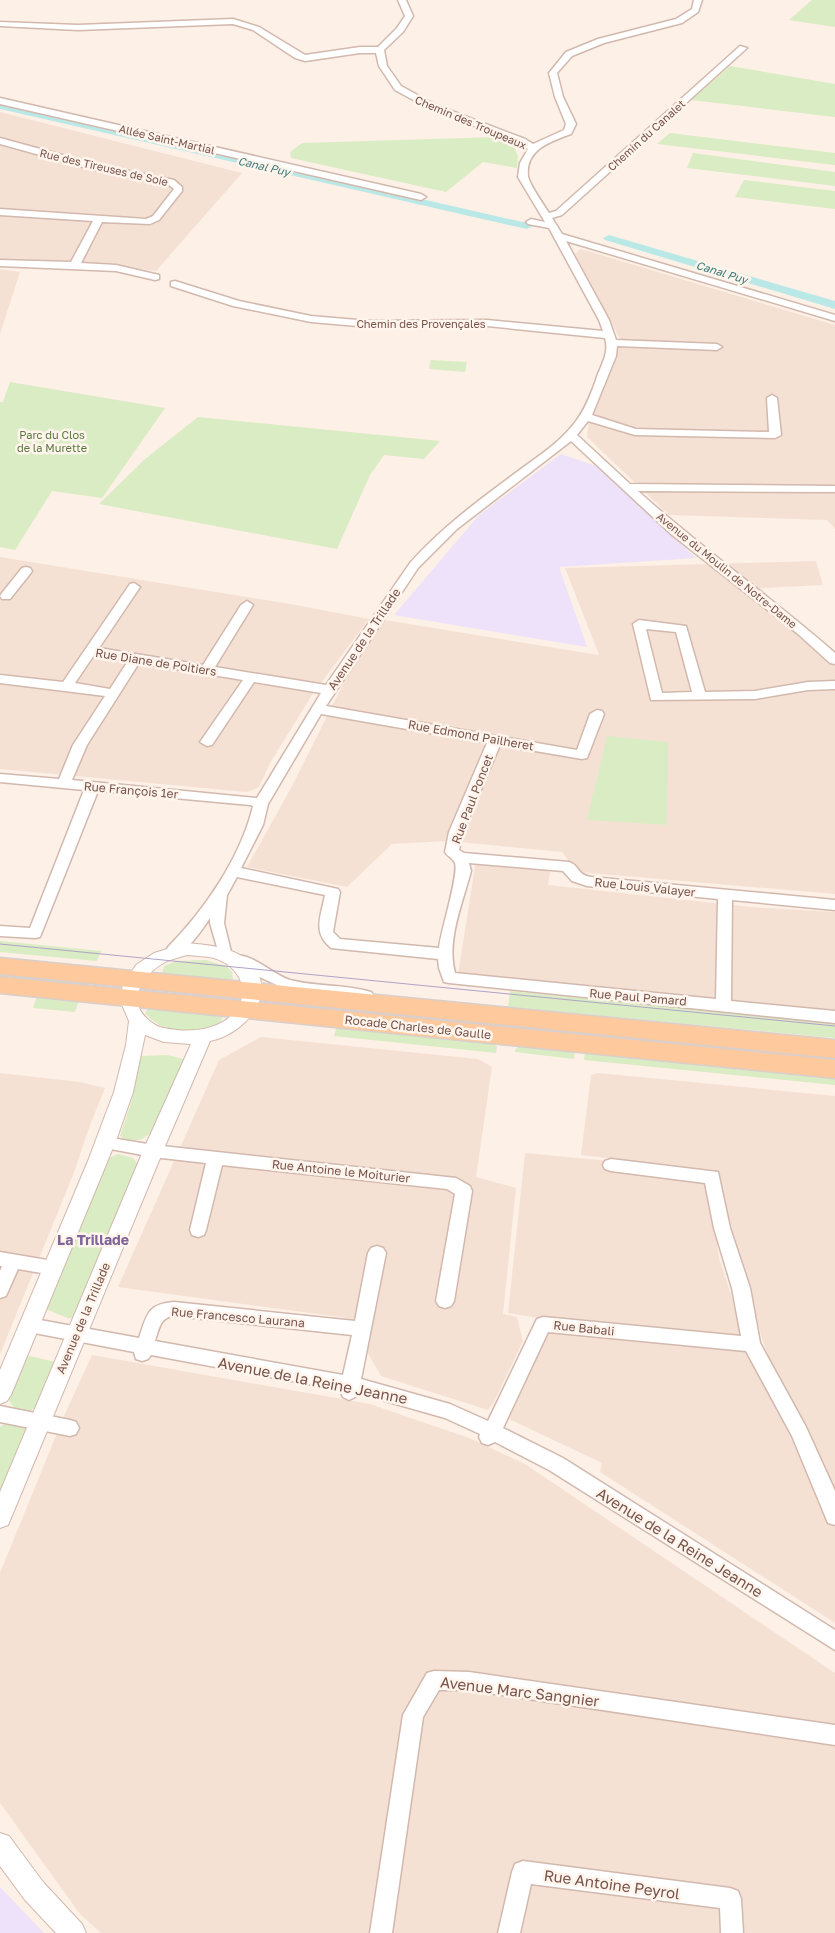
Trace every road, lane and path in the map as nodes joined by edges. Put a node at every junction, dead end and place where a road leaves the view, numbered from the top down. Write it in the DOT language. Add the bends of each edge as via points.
graph roads {
  1 [pos="402,0"];
  2 [pos="698,0"];
  3 [pos="0,24"];
  4 [pos="744,48"];
  5 [pos="380,50"];
  6 [pos="0,100"];
  7 [pos="0,141"];
  8 [pos="533,148"];
  9 [pos="421,197"];
  10 [pos="0,207"];
  11 [pos="5,212"];
  12 [pos="546,217"];
  13 [pos="99,218"];
  14 [pos="532,222"];
  15 [pos="551,226"];
  16 [pos="558,236"];
  17 [pos="0,262"];
  18 [pos="75,265"];
  19 [pos="155,277"];
  20 [pos="175,284"];
  21 [pos="835,318"];
  22 [pos="611,339"];
  23 [pos="717,347"];
  24 [pos="772,398"];
  25 [pos="585,416"];
  26 [pos="571,435"];
  27 [pos="627,487"];
  28 [pos="835,489"];
  29 [pos="26,571"];
  30 [pos="134,587"];
  31 [pos="2,598"];
  32 [pos="247,605"];
  33 [pos="91,651"];
  34 [pos="136,658"];
  35 [pos="835,660"];
  36 [pos="207,670"];
  37 [pos="251,677"];
  38 [pos="0,679"];
  39 [pos="835,685"];
  40 [pos="67,686"];
  41 [pos="329,690"];
  42 [pos="112,693"];
  43 [pos="699,696"];
  44 [pos="317,709"];
  45 [pos="597,714"];
  46 [pos="495,740"];
  47 [pos="207,742"];
  48 [pos="0,778"];
  49 [pos="64,784"];
  50 [pos="93,786"];
  51 [pos="261,804"];
  52 [pos="461,858"];
  53 [pos="233,871"];
  54 [pos="220,895"];
  55 [pos="725,895"];
  56 [pos="835,906"];
  57 [pos="0,931"];
  58 [pos="174,951"];
  59 [pos="444,954"];
  60 [pos="231,957"];
  61 [pos="0,966"];
  62 [pos="445,971"];
  63 [pos="0,985"];
  64 [pos="131,988"];
  65 [pos="251,1000"];
  66 [pos="412,1006"];
  67 [pos="723,1006"];
  68 [pos="835,1017"];
  69 [pos="138,1020"];
  70 [pos="203,1036"];
  71 [pos="835,1049"];
  72 [pos="835,1069"];
  73 [pos="106,1142"];
  74 [pos="153,1151"];
  75 [pos="216,1157"];
  76 [pos="611,1165"];
  77 [pos="198,1230"];
  78 [pos="377,1253"];
  79 [pos="6,1260"];
  80 [pos="53,1268"];
  81 [pos="0,1291"];
  82 [pos="445,1301"];
  83 [pos="29,1325"];
  84 [pos="362,1329"];
  85 [pos="76,1334"];
  86 [pos="751,1344"];
  87 [pos="143,1350"];
  88 [pos="1,1388"];
  89 [pos="350,1388"];
  90 [pos="0,1414"];
  91 [pos="40,1422"];
  92 [pos="70,1428"];
  93 [pos="490,1434"];
  94 [pos="835,1517"];
  95 [pos="0,1518"];
  96 [pos="833,1644"];
  97 [pos="835,1735"];
  98 [pos="0,1845"];
  99 [pos="73,1933"];
  100 [pos="381,1933"];
  101 [pos="508,1933"];
  102 [pos="732,1933"];
  1 -- 5 [label="street" via="409,16"];
  2 -- 8 [label="street" via="690,15 679,21 601,41 569,54 553,73 558,97 571,124 568,132"];
  3 -- 5 [label="street" via="111,27 241,23 305,58"];
  4 -- 12 [label="street, Chemin du Canalet" via="558,213"];
  5 -- 8 [label="street, Chemin des Troupeaux" via="383,66 398,88 433,107"];
  6 -- 9 [label="street, Allée Saint-Martial"];
  7 -- 13 [label="street, Rue des Tireuses de Soie" via="94,167 171,182 179,189 152,220"];
  8 -- 12 [label="street" via="525,163 523,177"];
  10 -- 11 [label="street"];
  11 -- 13 [label="street"];
  12 -- 15 [label="street"];
  13 -- 18 [label="street"];
  14 -- 15 [label="street"];
  15 -- 16 [label="street"];
  16 -- 21 [label="street"];
  16 -- 22 [label="street"];
  17 -- 18 [label="street"];
  18 -- 19 [label="street" via="116,268"];
  20 -- 22 [label="street, Chemin des Provençales" via="237,304 311,319 369,324 486,323"];
  22 -- 23 [label="street, Chemin des Provençales"];
  22 -- 25 [label="street" via="611,356"];
  24 -- 25 [label="street" via="775,435 635,432"];
  25 -- 26 [label="street"];
  26 -- 27 [label="street, Avenue du Moulin de Notre-Dame"];
  26 -- 41 [label="street, Avenue de la Trillade" via="427,549"];
  27 -- 28 [label="street"];
  27 -- 35 [label="street, Avenue du Moulin de Notre-Dame" via="675,531"];
  29 -- 31 [label="street"];
  30 -- 33 [label="street"];
  32 -- 36 [label="street"];
  33 -- 34 [label="street, Rue Diane de Poitiers"];
  33 -- 40 [label="street, Rue Diane de Poitiers"];
  34 -- 36 [label="street, Rue Diane de Poitiers"];
  34 -- 42 [label="street"];
  36 -- 37 [label="street, Rue Diane de Poitiers"];
  37 -- 41 [label="street, Rue Diane de Poitiers"];
  37 -- 47 [label="street"];
  38 -- 40 [label="street"];
  39 -- 43 [label="street" via="755,695"];
  40 -- 42 [label="street"];
  41 -- 44 [label="street, Avenue de la Trillade"];
  42 -- 49 [label="street" via="80,745"];
  43 -- 43 [label="street" via="656,697 639,624 682,629"];
  44 -- 46 [label="street, Rue Edmond Pailheret"];
  44 -- 51 [label="street, Avenue de la Trillade"];
  45 -- 46 [label="street, Rue Edmond Pailheret" via="582,755"];
  46 -- 52 [label="street, Rue Paul Poncet" via="456,832 452,852"];
  48 -- 49 [label="street, Rue François 1er"];
  49 -- 50 [label="street, Rue François 1er"];
  50 -- 51 [label="street, Rue François 1er" via="250,800"];
  50 -- 57 [label="street" via="35,932"];
  51 -- 53 [label="street, Avenue de la Trillade" via="256,825"];
  52 -- 55 [label="street, Rue Louis Valayer" via="569,867 580,880"];
  52 -- 59 [label="street, Rue Paul Poncet" via="464,871"];
  53 -- 54 [label="street, Avenue de la Trillade"];
  53 -- 59 [label="street" via="333,892 326,932 336,944"];
  54 -- 58 [label="street, Avenue de la Trillade"];
  54 -- 60 [label="street, Avenue de la Trillade" via="217,923"];
  55 -- 56 [label="street, Rue Louis Valayer"];
  55 -- 67 [label="street"];
  58 -- 60 [label="street" via="200,949"];
  58 -- 64 [label="street" via="148,963"];
  59 -- 62 [label="street, Rue Paul Poncet"];
  60 -- 65 [label="street" via="249,973"];
  60 -- 66 [label="street" via="250,963 276,981 288,985"];
  61 -- 64 [label="main road, Rocade Charles de Gaulle"];
  62 -- 67 [label="street, Rue Paul Pamard" via="449,978 457,980"];
  63 -- 64 [label="main road, Rocade Charles de Gaulle"];
  64 -- 65 [label="main road, Rocade Charles de Gaulle"];
  64 -- 69 [label="street" via="130,1008"];
  65 -- 66 [label="main road, Rocade Charles de Gaulle"];
  65 -- 70 [label="street" via="235,1023"];
  65 -- 72 [label="main road, Rocade Charles de Gaulle"];
  66 -- 71 [label="main road, Rocade Charles de Gaulle"];
  67 -- 68 [label="street, Rue Paul Pamard"];
  69 -- 70 [label="street" via="159,1034 188,1038"];
  69 -- 73 [label="street" via="133,1064"];
  70 -- 74 [label="street, Avenue de la Trillade"];
  73 -- 74 [label="street, Rue Antoine le Moiturier"];
  73 -- 80 [label="street"];
  74 -- 75 [label="street, Rue Antoine le Moiturier"];
  74 -- 85 [label="street, Avenue de la Trillade"];
  75 -- 77 [label="street"];
  75 -- 82 [label="street, Rue Antoine le Moiturier" via="450,1183 464,1191"];
  76 -- 86 [label="street" via="712,1177 722,1228 742,1288"];
  78 -- 84 [label="street"];
  79 -- 80 [label="street"];
  79 -- 81 [label="street"];
  80 -- 83 [label="street"];
  83 -- 85 [label="street, Avenue de la Reine Jeanne"];
  83 -- 88 [label="street"];
  84 -- 87 [label="street, Rue Francesco Laurana" via="163,1310 155,1316"];
  84 -- 89 [label="street"];
  85 -- 87 [label="street, Avenue de la Reine Jeanne"];
  85 -- 91 [label="street, Avenue de la Trillade"];
  86 -- 93 [label="street, Rue Babali" via="543,1324"];
  86 -- 94 [label="street" via="800,1433"];
  87 -- 89 [label="street, Avenue de la Reine Jeanne"];
  89 -- 93 [label="street, Avenue de la Reine Jeanne" via="413,1400 450,1412"];
  90 -- 91 [label="street"];
  91 -- 92 [label="street"];
  91 -- 95 [label="street, Avenue de la Trillade"];
  93 -- 96 [label="street, Avenue de la Reine Jeanne" via="556,1464"];
  97 -- 100 [label="street, Avenue Marc Sangnier" via="470,1681 434,1680 414,1715"];
  98 -- 99 [label="street" via="34,1890"];
  101 -- 102 [label="street, Rue Antoine Peyrol" via="524,1872 730,1899"];
}
